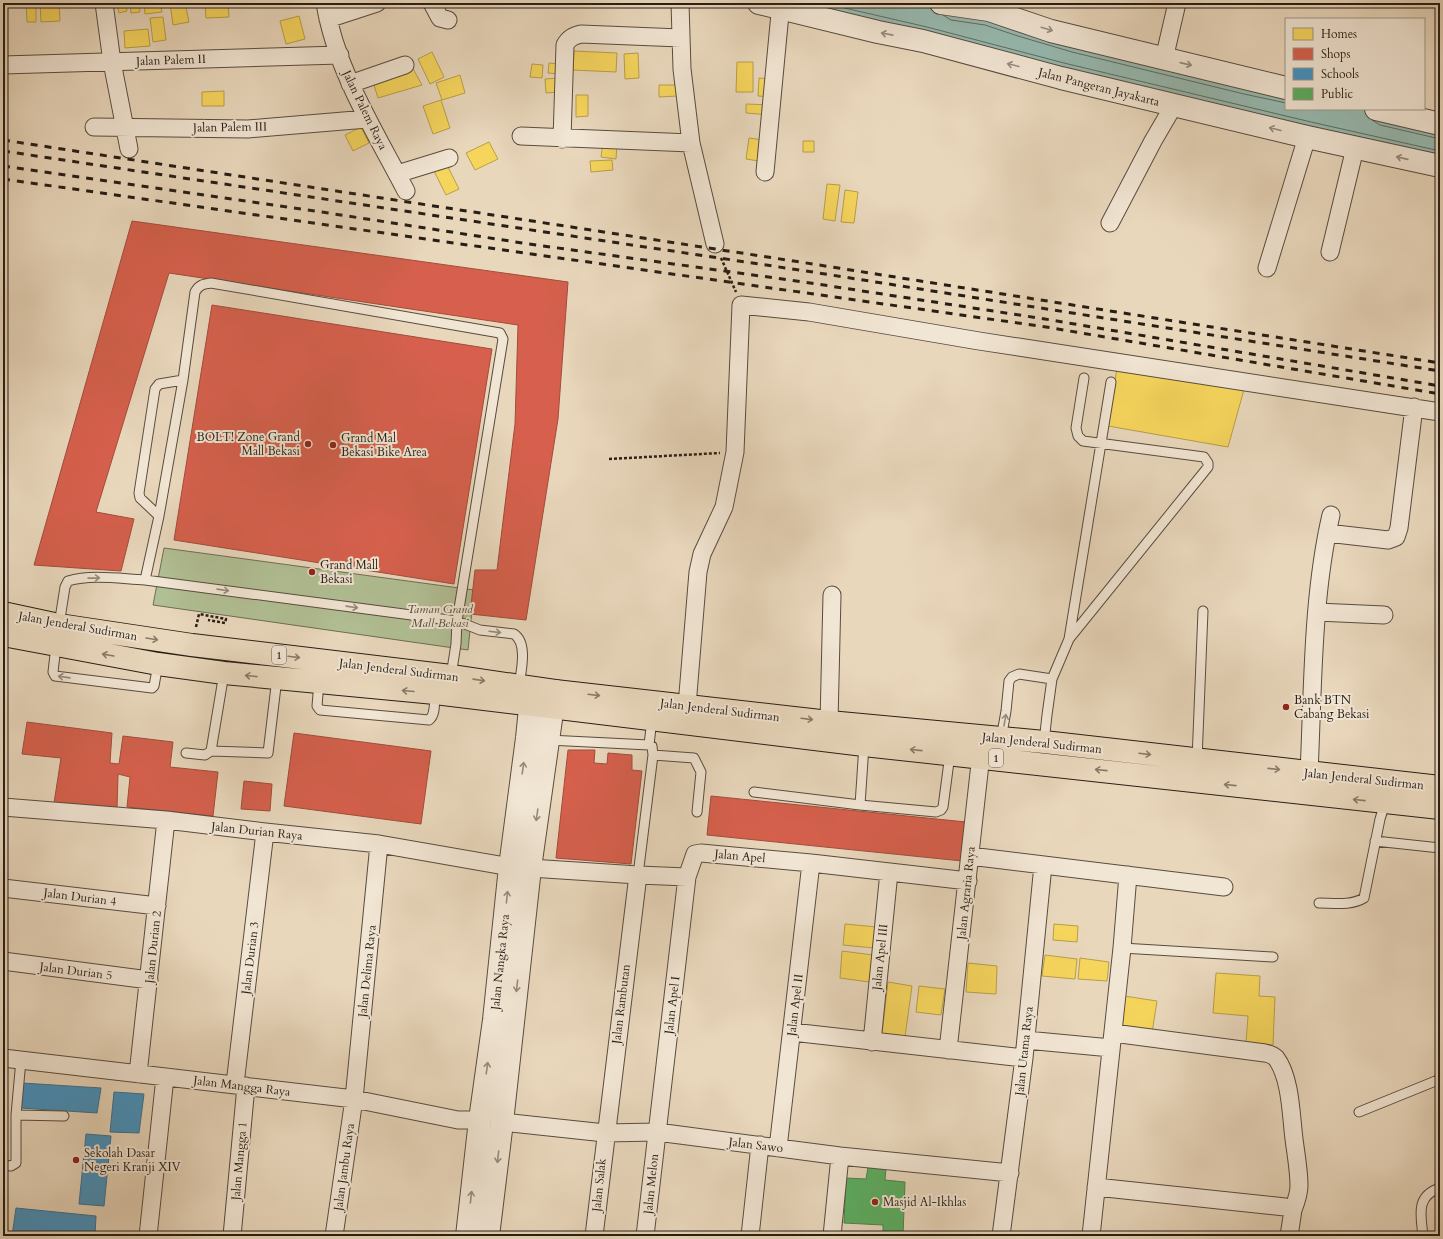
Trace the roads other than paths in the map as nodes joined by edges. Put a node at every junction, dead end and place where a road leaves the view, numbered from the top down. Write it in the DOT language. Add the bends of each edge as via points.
graph roads {
  1 [pos="104,3"];
  2 [pos="377,3"];
  3 [pos="432,3"];
  4 [pos="680,3"];
  5 [pos="759,3"];
  6 [pos="941,3"];
  7 [pos="1177,3"];
  8 [pos="781,5"];
  9 [pos="327,11"];
  10 [pos="448,20"];
  11 [pos="681,38"];
  12 [pos="340,55"];
  13 [pos="1164,59"];
  14 [pos="112,62"];
  15 [pos="3,65"];
  16 [pos="405,65"];
  17 [pos="350,84"];
  18 [pos="1285,88"];
  19 [pos="1174,105"];
  20 [pos="1381,110"];
  21 [pos="367,118"];
  22 [pos="1439,121"];
  23 [pos="94,127"];
  24 [pos="124,128"];
  25 [pos="521,136"];
  26 [pos="1307,137"];
  27 [pos="562,138"];
  28 [pos="691,143"];
  29 [pos="1355,148"];
  30 [pos="129,149"];
  31 [pos="449,158"];
  32 [pos="1440,166"];
  33 [pos="765,172"];
  34 [pos="397,174"];
  35 [pos="406,191"];
  36 [pos="1110,223"];
  37 [pos="715,244"];
  38 [pos="1330,252"];
  39 [pos="1267,268"];
  40 [pos="1084,378"];
  41 [pos="183,380"];
  42 [pos="1111,382"];
  43 [pos="1414,407"];
  44 [pos="1440,412"];
  45 [pos="1101,444"];
  46 [pos="1331,515"];
  47 [pos="159,516"];
  48 [pos="1327,533"];
  49 [pos="145,580"];
  50 [pos="832,595"];
  51 [pos="1203,611"];
  52 [pos="1317,612"];
  53 [pos="3,613"];
  54 [pos="1384,615"];
  55 [pos="457,621"];
  56 [pos="3,635"];
  57 [pos="58,635"];
  58 [pos="1069,639"];
  59 [pos="158,664"];
  60 [pos="224,673"];
  61 [pos="451,676"];
  62 [pos="277,678"];
  63 [pos="1052,679"];
  64 [pos="527,692"];
  65 [pos="554,699"];
  66 [pos="687,706"];
  67 [pos="652,719"];
  68 [pos="829,722"];
  69 [pos="537,739"];
  70 [pos="1044,742"];
  71 [pos="649,745"];
  72 [pos="864,745"];
  73 [pos="994,748"];
  74 [pos="211,751"];
  75 [pos="186,753"];
  76 [pos="950,754"];
  77 [pos="653,755"];
  78 [pos="1197,760"];
  79 [pos="1309,773"];
  80 [pos="1440,787"];
  81 [pos="754,792"];
  82 [pos="1385,802"];
  83 [pos="860,805"];
  84 [pos="3,808"];
  85 [pos="1440,808"];
  86 [pos="697,812"];
  87 [pos="166,820"];
  88 [pos="265,832"];
  89 [pos="1375,841"];
  90 [pos="379,844"];
  91 [pos="1440,848"];
  92 [pos="970,856"];
  93 [pos="811,863"];
  94 [pos="1043,865"];
  95 [pos="520,867"];
  96 [pos="889,872"];
  97 [pos="1128,875"];
  98 [pos="638,876"];
  99 [pos="687,877"];
  100 [pos="968,880"];
  101 [pos="1224,887"];
  102 [pos="3,888"];
  103 [pos="1319,903"];
  104 [pos="157,906"];
  105 [pos="1122,948"];
  106 [pos="1273,957"];
  107 [pos="3,961"];
  108 [pos="149,980"];
  109 [pos="503,1021"];
  110 [pos="792,1032"];
  111 [pos="1026,1040"];
  112 [pos="1112,1040"];
  113 [pos="872,1042"];
  114 [pos="948,1050"];
  115 [pos="3,1058"];
  116 [pos="1024,1058"];
  117 [pos="21,1060"];
  118 [pos="138,1074"];
  119 [pos="165,1077"];
  120 [pos="1440,1077"];
  121 [pos="241,1085"];
  122 [pos="354,1098"];
  123 [pos="1359,1112"];
  124 [pos="16,1115"];
  125 [pos="64,1116"];
  126 [pos="480,1120"];
  127 [pos="502,1122"];
  128 [pos="657,1132"];
  129 [pos="605,1133"];
  130 [pos="760,1145"];
  131 [pos="778,1148"];
  132 [pos="840,1156"];
  133 [pos="3,1165"];
  134 [pos="1010,1173"];
  135 [pos="1096,1187"];
  136 [pos="1440,1188"];
  137 [pos="1293,1210"];
  138 [pos="148,1236"];
  139 [pos="232,1236"];
  140 [pos="334,1236"];
  141 [pos="467,1236"];
  142 [pos="488,1236"];
  143 [pos="594,1236"];
  144 [pos="645,1236"];
  145 [pos="750,1236"];
  146 [pos="832,1236"];
  147 [pos="1002,1236"];
  148 [pos="1091,1236"];
  149 [pos="1289,1236"];
  150 [pos="1423,1236"];
  1 -- 14 [label="street"];
  2 -- 9 [label="street"];
  3 -- 10 [label="street" via="440,18"];
  4 -- 11 [label="street"];
  5 -- 8 [label="street, Jalan Pangeran Jayakarta"];
  6 -- 13 [label="street, one-way" via="989,10 1051,31"];
  7 -- 13 [label="street"];
  19 -- 8 [label="street, Jalan Pangeran Jayakarta, one-way" via="923,41 878,32"];
  8 -- 33 [label="street"];
  9 -- 12 [label="street, Jalan Palem Raya"];
  11 -- 27 [label="street" via="581,34 568,40 565,45"];
  11 -- 28 [label="street"];
  12 -- 14 [label="street, Jalan Palem II"];
  12 -- 17 [label="street, Jalan Palem Raya"];
  13 -- 18 [label="street, one-way"];
  14 -- 15 [label="street, Jalan Palem II"];
  14 -- 24 [label="street"];
  16 -- 17 [label="street"];
  17 -- 21 [label="street, Jalan Palem Raya"];
  26 -- 19 [label="street, Jalan Pangeran Jayakarta, one-way"];
  19 -- 36 [label="street" via="1152,141"];
  20 -- 22 [label="street"];
  21 -- 24 [label="street, Jalan Palem III" via="248,129"];
  21 -- 34 [label="street, Jalan Palem Raya"];
  23 -- 24 [label="street, Jalan Palem III"];
  24 -- 30 [label="street"];
  25 -- 27 [label="street"];
  26 -- 29 [label="street, Jalan Pangeran Jayakarta"];
  26 -- 39 [label="street"];
  27 -- 28 [label="street"];
  28 -- 37 [label="street"];
  32 -- 29 [label="street, Jalan Pangeran Jayakarta, one-way"];
  29 -- 38 [label="street"];
  31 -- 34 [label="street"];
  34 -- 35 [label="street, Jalan Palem Raya"];
  40 -- 45 [label="lane" via="1076,428 1078,436 1083,441"];
  41 -- 47 [label="lane"];
  41 -- 47 [label="lane" via="159,384 155,388 139,493 140,498"];
  41 -- 55 [label="lane" via="195,292 201,284 211,283 500,333 503,339 502,346"];
  42 -- 45 [label="lane"];
  43 -- 44 [label="street"];
  43 -- 48 [label="street" via="1396,537 1388,540"];
  43 -- 66 [label="street" via="979,341 809,312 741,305 735,452 724,507 702,554 698,572"];
  45 -- 58 [label="lane"];
  45 -- 58 [label="lane" via="1204,457 1208,467"];
  46 -- 48 [label="street"];
  47 -- 49 [label="lane"];
  48 -- 52 [label="street"];
  49 -- 55 [label="lane, one-way"];
  57 -- 49 [label="lane, one-way" via="68,581 93,578"];
  50 -- 68 [label="street"];
  51 -- 78 [label="lane"];
  52 -- 54 [label="street"];
  52 -- 79 [label="street"];
  53 -- 57 [label="highway, Jalan Jenderal Sudirman / 1"];
  55 -- 61 [label="lane"];
  55 -- 64 [label="lane, one-way" via="480,630 517,636 520,641"];
  56 -- 57 [label="highway, Jalan Jenderal Sudirman / 1"];
  59 -- 57 [label="highway, Jalan Jenderal Sudirman / 1, one-way"];
  59 -- 57 [label="lane, one-way" via="152,688 55,676 53,672"];
  57 -- 61 [label="highway, Jalan Jenderal Sudirman / 1, one-way" via="192,645"];
  58 -- 63 [label="lane"];
  59 -- 60 [label="highway, Jalan Jenderal Sudirman / 1"];
  62 -- 60 [label="highway, Jalan Jenderal Sudirman / 1, one-way"];
  60 -- 74 [label="lane"];
  61 -- 64 [label="highway, Jalan Jenderal Sudirman / 1, one-way"];
  62 -- 64 [label="highway, Jalan Jenderal Sudirman / 1" via="435,694"];
  62 -- 74 [label="lane" via="268,753"];
  63 -- 70 [label="lane"];
  73 -- 63 [label="lane, one-way" via="1006,711 1009,681 1012,677 1019,674"];
  64 -- 65 [label="highway, Jalan Jenderal Sudirman / 1"];
  64 -- 69 [label="street, Jalan Nangka Raya"];
  65 -- 66 [label="highway, Jalan Jenderal Sudirman / 1, one-way"];
  65 -- 67 [label="highway, Jalan Jenderal Sudirman / 1"];
  65 -- 69 [label="street, Jalan Nangka Raya"];
  66 -- 68 [label="highway, Jalan Jenderal Sudirman / 1, one-way"];
  67 -- 71 [label="lane"];
  67 -- 72 [label="highway, Jalan Jenderal Sudirman / 1"];
  68 -- 73 [label="highway, Jalan Jenderal Sudirman / 1"];
  69 -- 71 [label="lane"];
  69 -- 95 [label="street, Jalan Nangka Raya"];
  70 -- 73 [label="highway, Jalan Jenderal Sudirman / 1"];
  70 -- 78 [label="highway, Jalan Jenderal Sudirman / 1, one-way"];
  71 -- 77 [label="lane" via="653,749"];
  76 -- 72 [label="highway, Jalan Jenderal Sudirman / 1, one-way"];
  72 -- 83 [label="lane"];
  73 -- 76 [label="highway, Jalan Jenderal Sudirman / 1"];
  82 -- 73 [label="highway, Jalan Jenderal Sudirman / 1, one-way"];
  73 -- 92 [label="street, Jalan Agraria Raya"];
  74 -- 75 [label="lane" via="205,755"];
  76 -- 83 [label="lane" via="944,807 940,810 936,812"];
  77 -- 86 [label="lane" via="694,758 701,772"];
  77 -- 98 [label="lane"];
  78 -- 79 [label="highway, Jalan Jenderal Sudirman / 1, one-way"];
  79 -- 80 [label="highway, Jalan Jenderal Sudirman / 1"];
  81 -- 83 [label="lane"];
  82 -- 85 [label="highway, Jalan Jenderal Sudirman / 1"];
  82 -- 89 [label="lane"];
  84 -- 87 [label="street, Jalan Durian Raya"];
  87 -- 88 [label="street, Jalan Durian Raya"];
  87 -- 104 [label="street, Jalan Durian 2"];
  88 -- 90 [label="street, Jalan Durian Raya"];
  88 -- 121 [label="street, Jalan Durian 3"];
  89 -- 91 [label="lane"];
  89 -- 103 [label="lane" via="1364,898 1358,902"];
  90 -- 95 [label="street, Jalan Durian Raya"];
  90 -- 122 [label="street, Jalan Delima Raya"];
  92 -- 94 [label="street"];
  92 -- 100 [label="street, Jalan Agraria Raya"];
  93 -- 96 [label="street, Jalan Apel"];
  93 -- 99 [label="street, Jalan Apel" via="698,853 693,857"];
  93 -- 110 [label="street, Jalan Apel II"];
  94 -- 97 [label="street"];
  94 -- 111 [label="street, Jalan Utama Raya"];
  95 -- 98 [label="street"];
  95 -- 109 [label="street, Jalan Nangka Raya"];
  96 -- 100 [label="street, Jalan Apel"];
  96 -- 113 [label="street, Jalan Apel III"];
  97 -- 101 [label="street"];
  97 -- 105 [label="street"];
  98 -- 99 [label="street"];
  98 -- 129 [label="street, Jalan Rambutan"];
  99 -- 128 [label="street, Jalan Apel I"];
  100 -- 114 [label="street, Jalan Agraria Raya"];
  102 -- 104 [label="street, Jalan Durian 4"];
  104 -- 108 [label="street, Jalan Durian 2"];
  105 -- 106 [label="lane"];
  105 -- 112 [label="street"];
  107 -- 108 [label="street, Jalan Durian 5"];
  108 -- 118 [label="street, Jalan Durian 2"];
  126 -- 109 [label="street, Jalan Nangka Raya, one-way"];
  109 -- 127 [label="street, Jalan Nangka Raya"];
  110 -- 113 [label="street"];
  110 -- 131 [label="street, Jalan Apel II"];
  111 -- 112 [label="street"];
  111 -- 116 [label="street, Jalan Utama Raya"];
  112 -- 135 [label="street"];
  112 -- 137 [label="street" via="1273,1055 1284,1075 1289,1095 1298,1163 1298,1196"];
  113 -- 114 [label="street"];
  114 -- 116 [label="street"];
  115 -- 117 [label="street, Jalan Mangga Raya"];
  116 -- 134 [label="street, Jalan Utama Raya"];
  117 -- 118 [label="street, Jalan Mangga Raya"];
  117 -- 124 [label="lane"];
  118 -- 119 [label="street, Jalan Mangga Raya"];
  119 -- 121 [label="street, Jalan Mangga Raya"];
  119 -- 138 [label="street"];
  120 -- 123 [label="lane"];
  121 -- 122 [label="street, Jalan Mangga Raya"];
  121 -- 139 [label="street, Jalan Mangga 1"];
  122 -- 126 [label="street, Jalan Mangga Raya" via="458,1120"];
  122 -- 140 [label="street, Jalan Jambu Raya"];
  124 -- 125 [label="lane"];
  124 -- 133 [label="lane" via="16,1163 12,1166"];
  141 -- 126 [label="street, Jalan Nangka Raya, one-way"];
  127 -- 129 [label="street, Jalan Sawo"];
  127 -- 142 [label="street, Jalan Nangka Raya, one-way"];
  128 -- 129 [label="street, Jalan Sawo"];
  128 -- 130 [label="street, Jalan Sawo"];
  128 -- 144 [label="street, Jalan Melon"];
  129 -- 143 [label="street, Jalan Salak"];
  130 -- 131 [label="street, Jalan Sawo"];
  130 -- 145 [label="street"];
  131 -- 132 [label="street, Jalan Sawo"];
  132 -- 134 [label="street, Jalan Sawo"];
  132 -- 146 [label="street"];
  134 -- 147 [label="street, Jalan Utama Raya"];
  135 -- 137 [label="street" via="1285,1207"];
  135 -- 148 [label="street"];
  136 -- 150 [label="lane" via="1428,1194 1420,1208"];
  137 -- 149 [label="street"];
}
